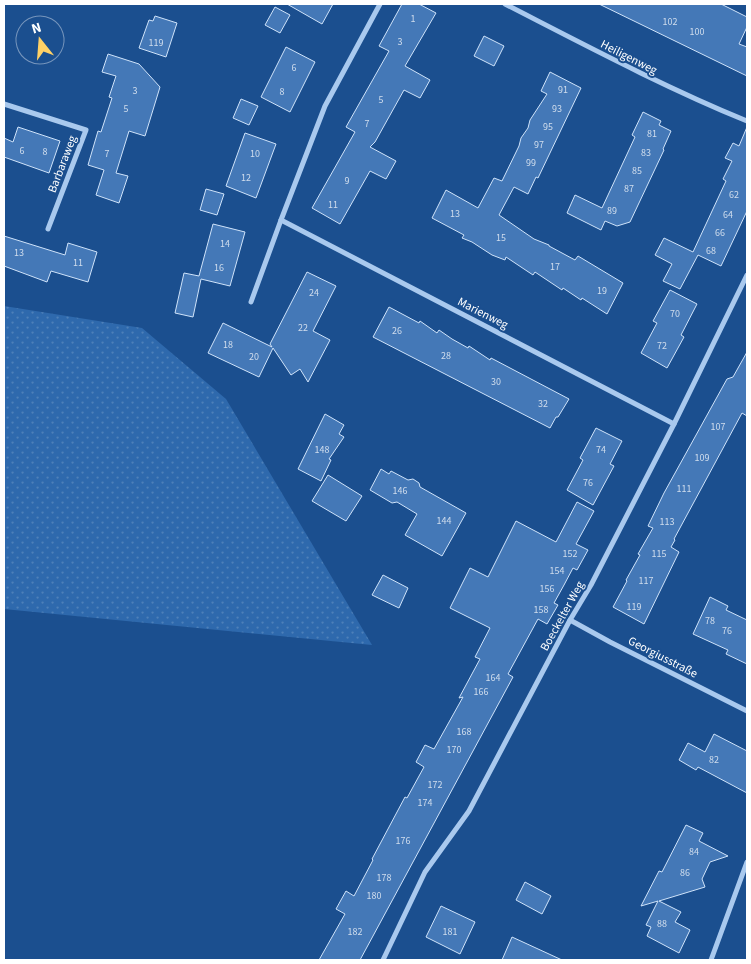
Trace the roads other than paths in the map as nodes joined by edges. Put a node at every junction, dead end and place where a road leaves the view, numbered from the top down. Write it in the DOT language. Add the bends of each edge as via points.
graph roads {
  1 [pos="380,4"];
  2 [pos="505,4"];
  3 [pos="4,104"];
  4 [pos="747,122"];
  5 [pos="282,220"];
  6 [pos="48,229"];
  7 [pos="747,275"];
  8 [pos="251,302"];
  9 [pos="674,424"];
  10 [pos="570,620"];
  11 [pos="747,711"];
  12 [pos="747,862"];
  13 [pos="383,960"];
  14 [pos="712,960"];
  1 -- 5 [label="street" via="325,106"];
  2 -- 4 [label="street, Heiligenweg" via="627,68"];
  3 -- 6 [label="street, Barbaraweg" via="86,130"];
  5 -- 8 [label="street"];
  5 -- 9 [label="street, Marienweg"];
  7 -- 9 [label="street, Boeckelter Weg"];
  9 -- 10 [label="street, Boeckelter Weg"];
  10 -- 11 [label="street, Georgiusstraße"];
  10 -- 13 [label="street, Boeckelter Weg" via="469,811 425,872"];
  12 -- 14 [label="street"];
}
